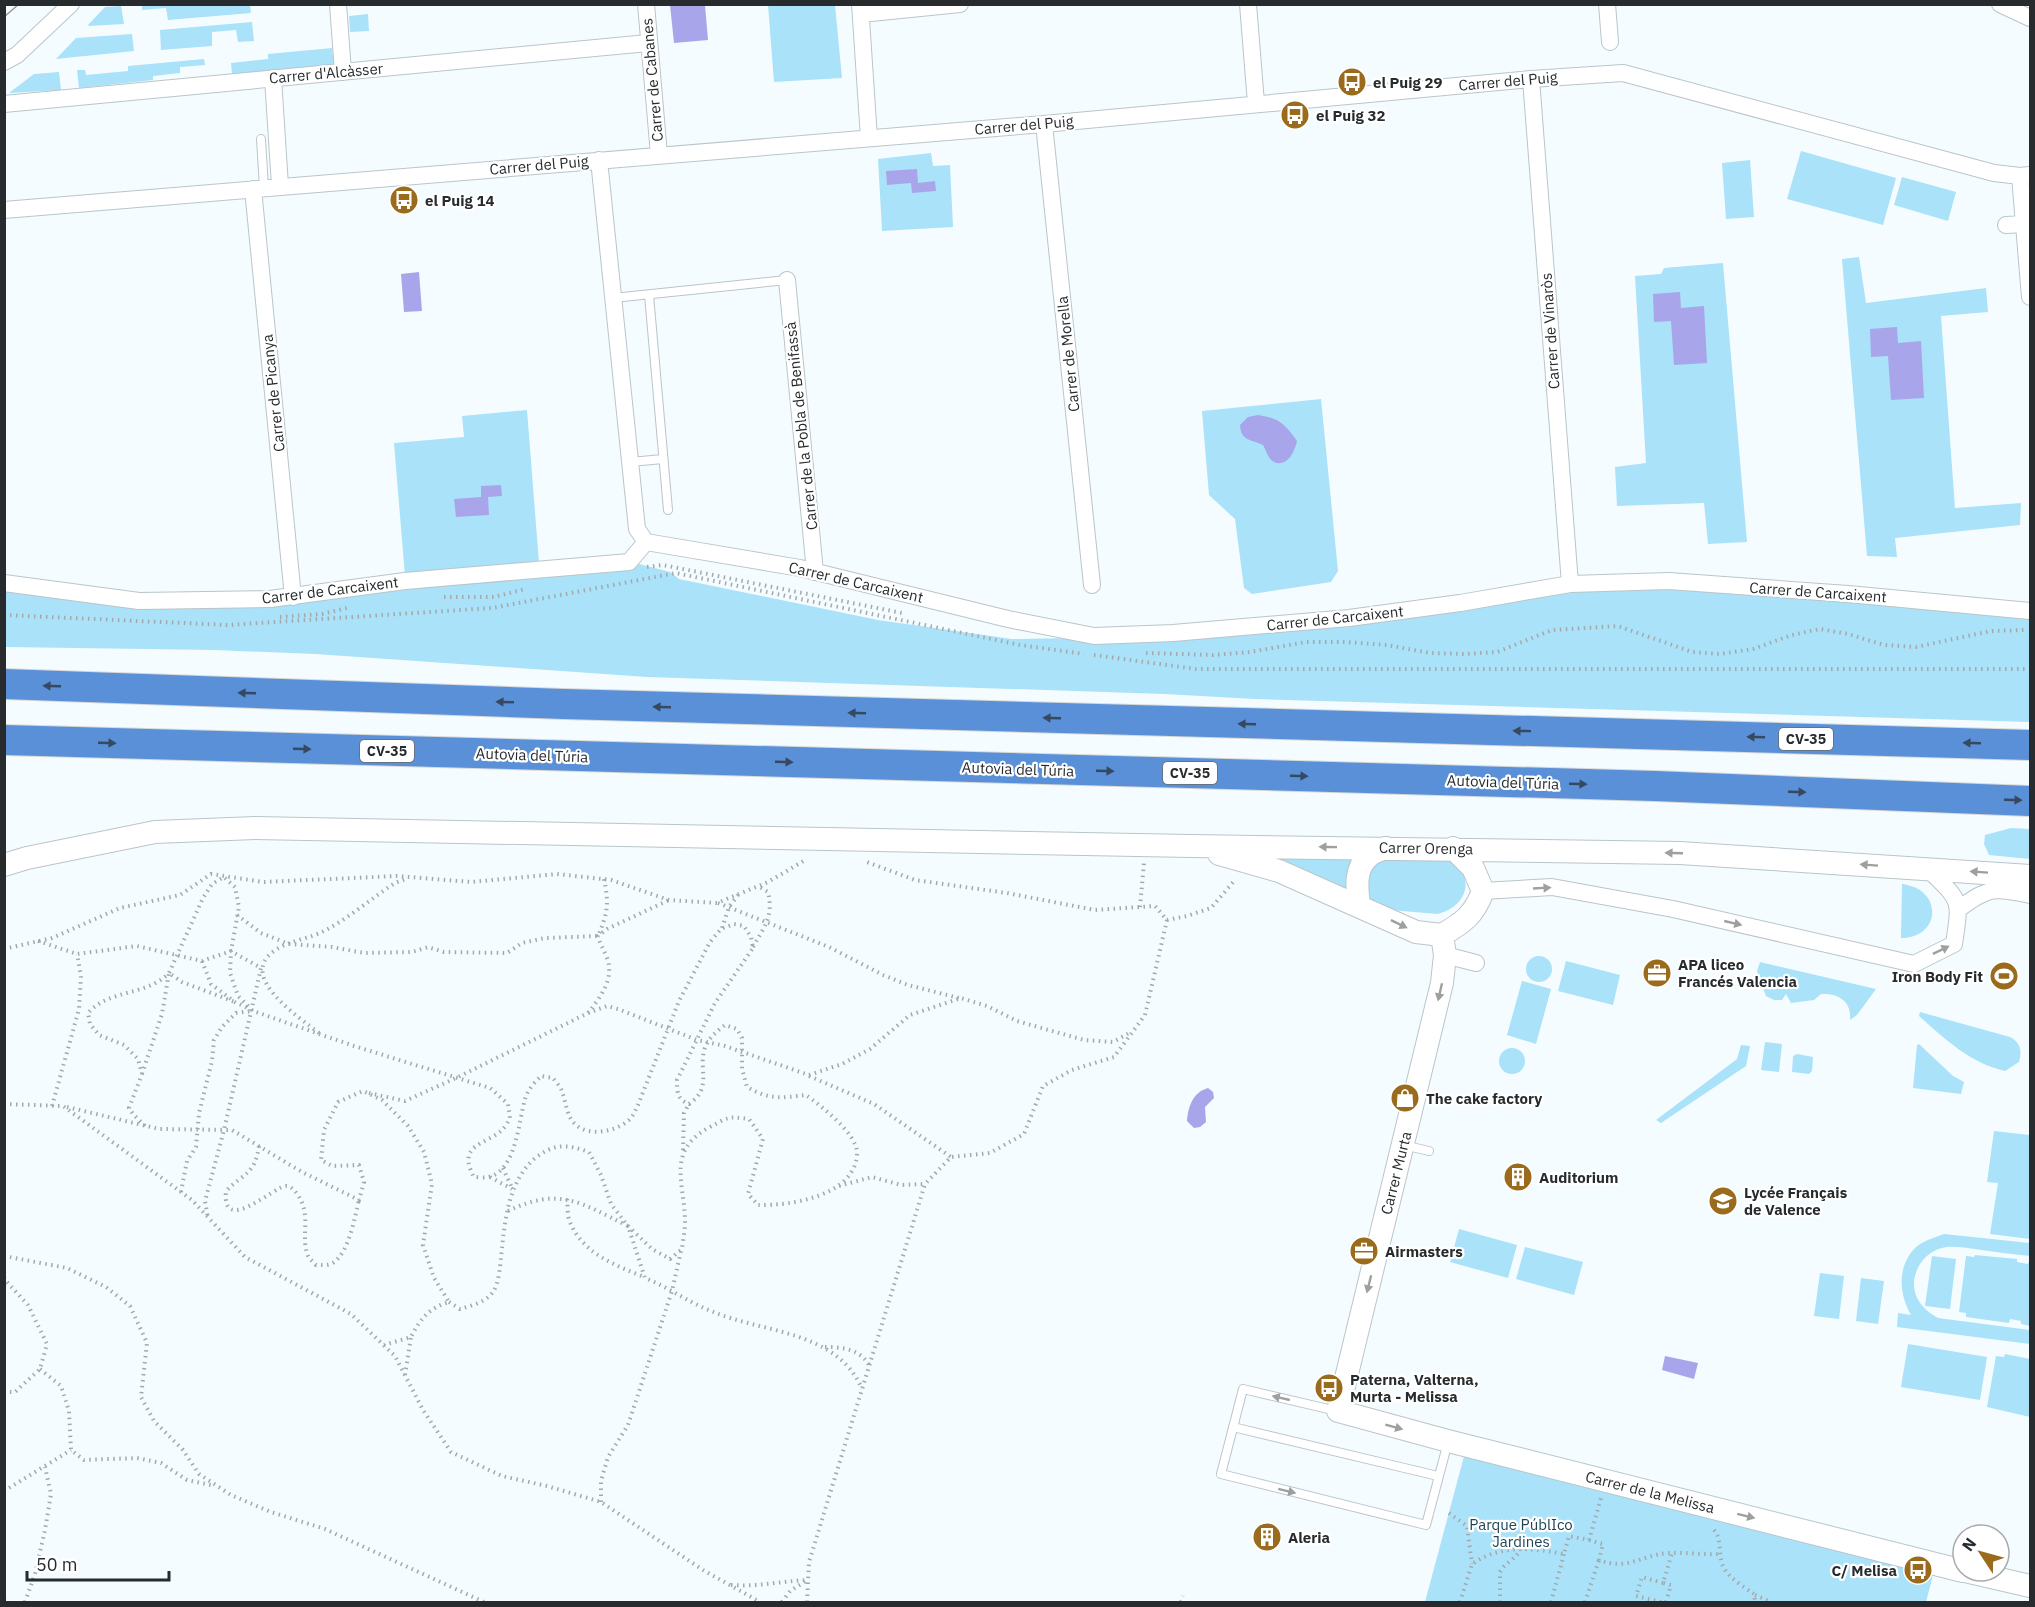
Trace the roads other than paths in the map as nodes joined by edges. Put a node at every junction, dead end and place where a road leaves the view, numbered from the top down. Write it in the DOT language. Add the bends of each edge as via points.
graph roads {
  1 [pos="70,4"];
  2 [pos="338,4"];
  3 [pos="646,4"];
  4 [pos="960,4"];
  5 [pos="1248,4"];
  6 [pos="1607,4"];
  7 [pos="2000,4"];
  8 [pos="861,9"];
  9 [pos="2031,18"];
  10 [pos="1611,42"];
  11 [pos="648,43"];
  12 [pos="4,62"];
  13 [pos="343,72"];
  14 [pos="273,78"];
  15 [pos="1531,79"];
  16 [pos="1256,103"];
  17 [pos="4,105"];
  18 [pos="1044,124"];
  19 [pos="869,138"];
  20 [pos="261,140"];
  21 [pos="659,155"];
  22 [pos="599,160"];
  23 [pos="2025,176"];
  24 [pos="266,188"];
  25 [pos="4,210"];
  26 [pos="2024,224"];
  27 [pos="2006,225"];
  28 [pos="787,280"];
  29 [pos="649,295"];
  30 [pos="2031,297"];
  31 [pos="613,298"];
  32 [pos="663,459"];
  33 [pos="630,462"];
  34 [pos="668,510"];
  35 [pos="646,542"];
  36 [pos="815,572"];
  37 [pos="4,584"];
  38 [pos="1570,584"];
  39 [pos="1092,585"];
  40 [pos="293,597"];
  41 [pos="2031,611"];
  42 [pos="4,684"];
  43 [pos="4,740"];
  44 [pos="48,742"];
  45 [pos="2031,745"];
  46 [pos="4,757"];
  47 [pos="2031,801"];
  48 [pos="1191,846"];
  49 [pos="1386,848"];
  50 [pos="1453,848"];
  51 [pos="4,865"];
  52 [pos="1927,868"];
  53 [pos="2031,876"];
  54 [pos="1483,891"];
  55 [pos="2031,895"];
  56 [pos="1359,905"];
  57 [pos="1959,909"];
  58 [pos="1443,945"];
  59 [pos="1476,963"];
  60 [pos="1403,1145"];
  61 [pos="1429,1151"];
  62 [pos="1338,1411"];
  63 [pos="1233,1427"];
  64 [pos="1448,1441"];
  65 [pos="1438,1476"];
  66 [pos="1951,1568"];
  67 [pos="2011,1582"];
  68 [pos="2031,1586"];
  1 -- 12 [label="street" via="17,55"];
  2 -- 13 [label="street"];
  3 -- 11 [label="street, Carrer de Cabanes"];
  4 -- 8 [label="street"];
  5 -- 16 [label="street"];
  6 -- 10 [label="street"];
  7 -- 9 [label="street"];
  8 -- 19 [label="street"];
  11 -- 13 [label="street, Carrer d'Alcàsser"];
  11 -- 21 [label="street, Carrer de Cabanes"];
  13 -- 14 [label="street, Carrer d'Alcàsser"];
  14 -- 17 [label="street, Carrer d'Alcàsser"];
  14 -- 24 [label="street, Carrer de Picanya"];
  15 -- 16 [label="street, Carrer del Puig"];
  15 -- 23 [label="street, Carrer del Puig" via="1623,73 1994,173"];
  15 -- 38 [label="street, Carrer de Vinaròs"];
  16 -- 18 [label="street, Carrer del Puig"];
  18 -- 19 [label="street, Carrer del Puig"];
  18 -- 39 [label="street, Carrer de Morella"];
  19 -- 21 [label="street, Carrer del Puig"];
  20 -- 24 [label="lane"];
  21 -- 22 [label="street, Carrer del Puig"];
  22 -- 24 [label="street, Carrer del Puig"];
  22 -- 31 [label="street"];
  23 -- 26 [label="street"];
  24 -- 25 [label="street, Carrer del Puig"];
  24 -- 40 [label="street, Carrer de Picanya"];
  26 -- 27 [label="street"];
  26 -- 30 [label="street"];
  28 -- 29 [label="lane"];
  28 -- 36 [label="street, Carrer de la Pobla de Benifassà"];
  29 -- 31 [label="lane"];
  29 -- 32 [label="lane"];
  31 -- 33 [label="street"];
  32 -- 33 [label="lane"];
  32 -- 34 [label="lane"];
  33 -- 35 [label="street" via="637,529"];
  35 -- 36 [label="street, Carrer de Carcaixent"];
  35 -- 40 [label="street, Carrer de Carcaixent" via="629,562 405,581"];
  36 -- 38 [label="street, Carrer de Carcaixent" via="1094,636 1349,618"];
  37 -- 40 [label="street, Carrer de Carcaixent" via="139,601"];
  38 -- 41 [label="street, Carrer de Carcaixent" via="1669,582"];
  45 -- 42 [label="highway, CV-35, one-way"];
  43 -- 44 [label="highway, Autovia del Túria / CV-35"];
  44 -- 46 [label="highway"];
  44 -- 47 [label="highway, Autovia del Túria / CV-35, one-way" via="1655,786"];
  49 -- 48 [label="street, Carrer Orenga, one-way"];
  48 -- 51 [label="street" via="255,828 155,832"];
  48 -- 56 [label="street" via="1279,871"];
  49 -- 50 [label="street, Carrer Orenga"];
  49 -- 56 [label="street" via="1369,855 1359,868"];
  52 -- 50 [label="street, Carrer Orenga, one-way" via="1680,853"];
  50 -- 54 [label="street" via="1473,868"];
  53 -- 52 [label="street, Carrer Orenga, one-way"];
  52 -- 57 [label="street" via="1955,896"];
  54 -- 57 [label="street, one-way" via="1551,887 1672,909 1914,964 1954,944"];
  54 -- 58 [label="street" via="1476,909"];
  55 -- 57 [label="street" via="2006,889 1980,893"];
  56 -- 58 [label="street, one-way"];
  58 -- 59 [label="street"];
  58 -- 60 [label="street, Carrer Murta, one-way" via="1442,983"];
  60 -- 61 [label="lane"];
  60 -- 62 [label="street, Carrer Murta, one-way"];
  62 -- 63 [label="lane, one-way" via="1243,1389"];
  62 -- 64 [label="street, Carrer de la Melissa, one-way"];
  63 -- 65 [label="lane"];
  63 -- 65 [label="lane, one-way" via="1221,1474 1426,1526"];
  64 -- 65 [label="lane"];
  64 -- 66 [label="street, Carrer de la Melissa, one-way"];
  67 -- 68 [label="street, Carrer de la Melissa"];
}
